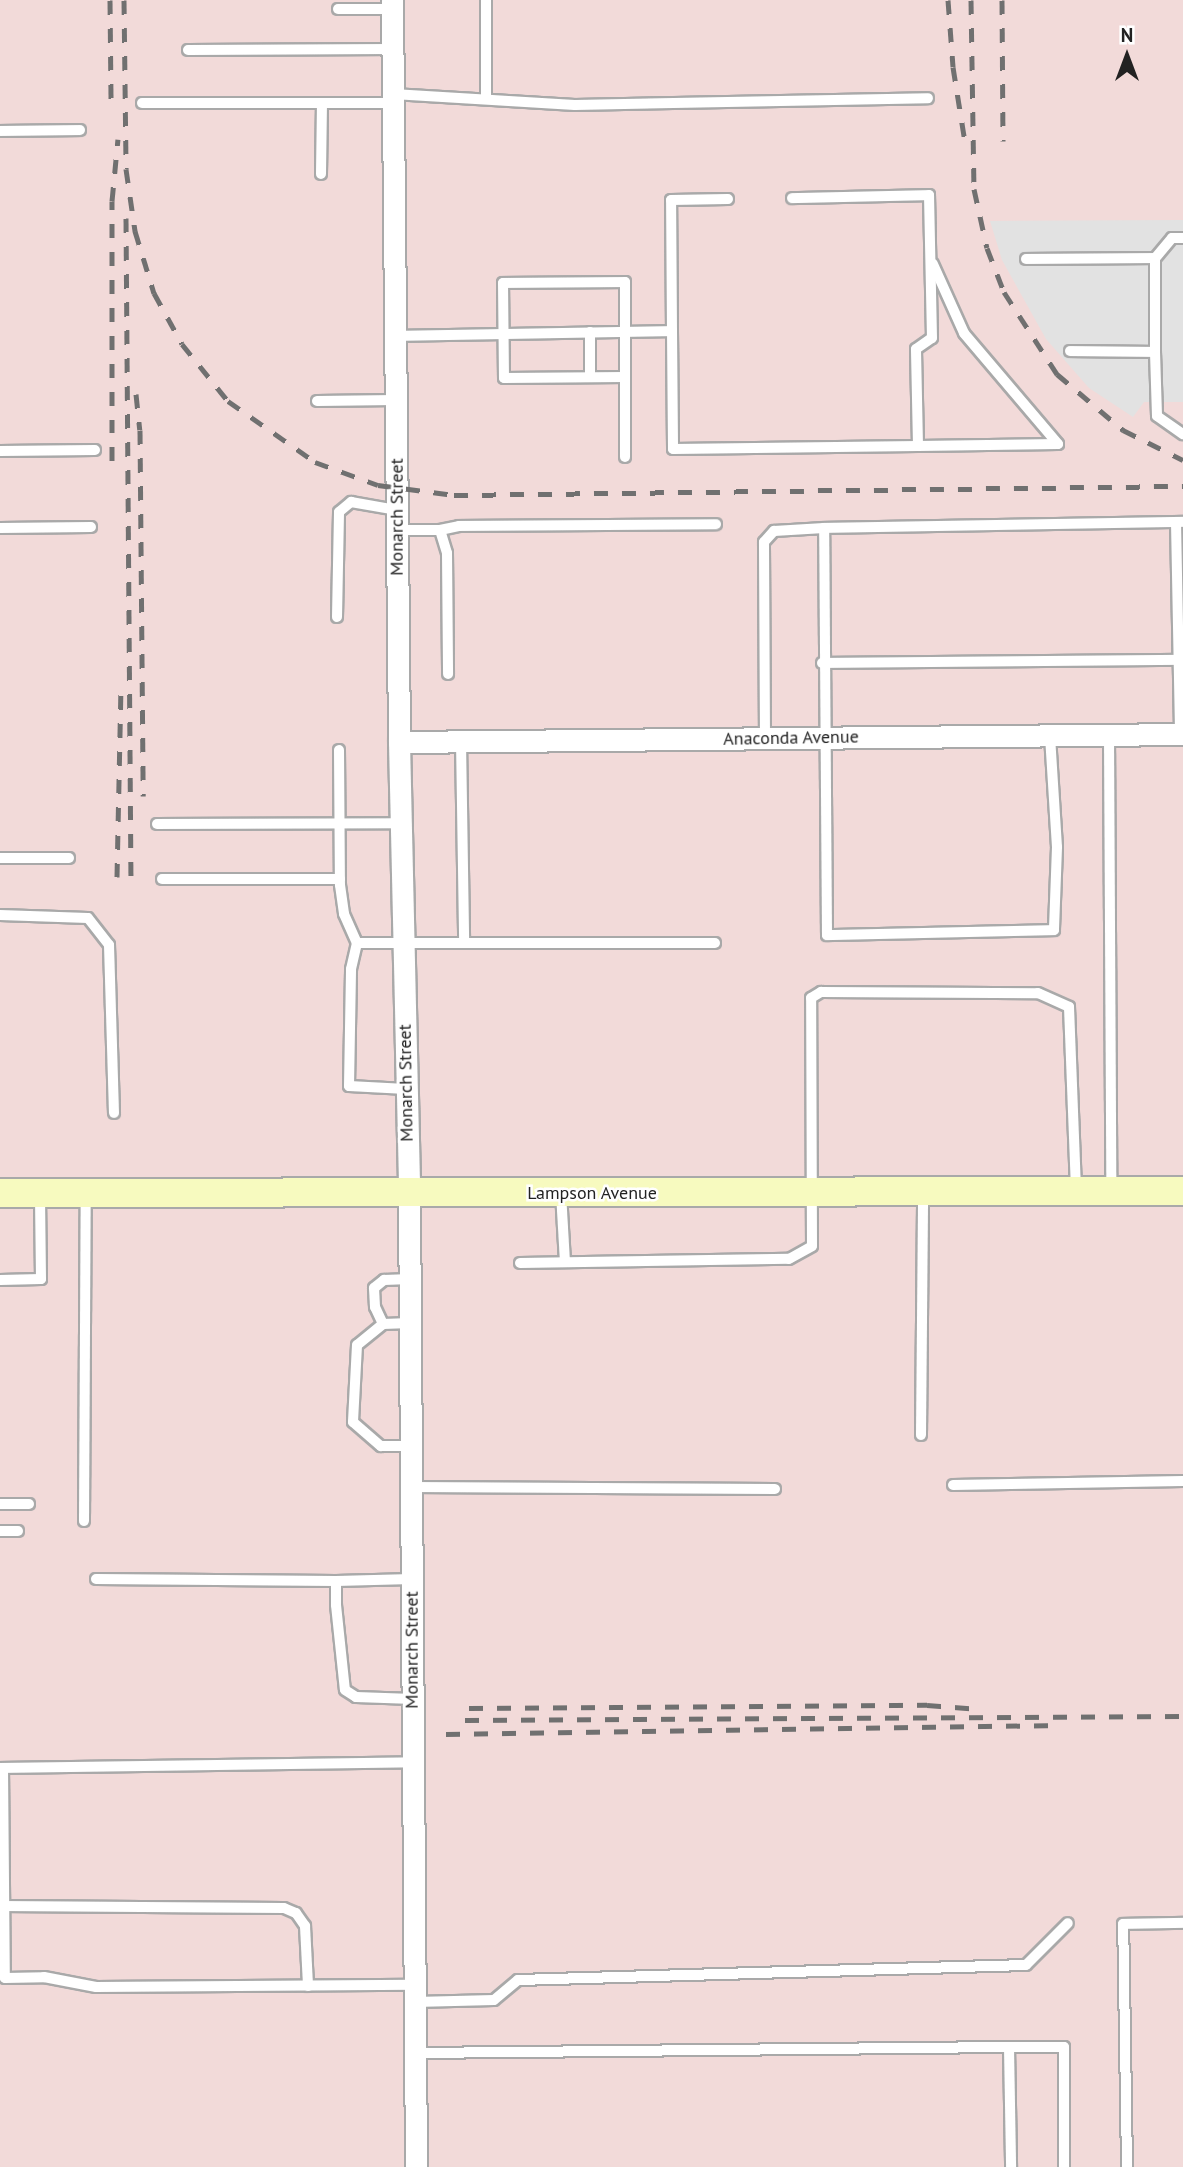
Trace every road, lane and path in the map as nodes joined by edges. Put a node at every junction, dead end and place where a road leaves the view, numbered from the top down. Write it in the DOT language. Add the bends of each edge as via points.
graph roads {
  1 [pos="486,0"];
  2 [pos="392,4"];
  3 [pos="338,9"];
  4 [pos="393,48"];
  5 [pos="188,50"];
  6 [pos="486,97"];
  7 [pos="393,98"];
  8 [pos="928,99"];
  9 [pos="142,103"];
  10 [pos="322,103"];
  11 [pos="80,130"];
  12 [pos="0,131"];
  13 [pos="321,174"];
  14 [pos="792,198"];
  15 [pos="728,199"];
  16 [pos="1183,238"];
  17 [pos="930,257"];
  18 [pos="1155,258"];
  19 [pos="1026,259"];
  20 [pos="671,331"];
  21 [pos="590,332"];
  22 [pos="625,332"];
  23 [pos="503,334"];
  24 [pos="396,336"];
  25 [pos="1070,351"];
  26 [pos="1155,352"];
  27 [pos="590,377"];
  28 [pos="625,377"];
  29 [pos="396,400"];
  30 [pos="317,401"];
  31 [pos="1183,434"];
  32 [pos="918,446"];
  33 [pos="95,450"];
  34 [pos="0,451"];
  35 [pos="625,457"];
  36 [pos="397,520"];
  37 [pos="1179,522"];
  38 [pos="716,524"];
  39 [pos="91,527"];
  40 [pos="0,528"];
  41 [pos="824,528"];
  42 [pos="440,530"];
  43 [pos="337,617"];
  44 [pos="1181,660"];
  45 [pos="822,663"];
  46 [pos="448,674"];
  47 [pos="1182,734"];
  48 [pos="1109,735"];
  49 [pos="1050,736"];
  50 [pos="765,738"];
  51 [pos="822,738"];
  52 [pos="461,741"];
  53 [pos="399,742"];
  54 [pos="339,750"];
  55 [pos="400,822"];
  56 [pos="340,823"];
  57 [pos="157,824"];
  58 [pos="69,858"];
  59 [pos="0,859"];
  60 [pos="162,879"];
  61 [pos="340,879"];
  62 [pos="0,915"];
  63 [pos="402,940"];
  64 [pos="464,940"];
  65 [pos="357,943"];
  66 [pos="715,943"];
  67 [pos="407,1089"];
  68 [pos="114,1113"];
  69 [pos="1076,1191"];
  70 [pos="1111,1191"];
  71 [pos="1183,1191"];
  72 [pos="811,1192"];
  73 [pos="923,1192"];
  74 [pos="0,1193"];
  75 [pos="40,1193"];
  76 [pos="86,1193"];
  77 [pos="561,1193"];
  78 [pos="409,1194"];
  79 [pos="565,1262"];
  80 [pos="520,1263"];
  81 [pos="410,1279"];
  82 [pos="0,1280"];
  83 [pos="410,1323"];
  84 [pos="383,1324"];
  85 [pos="921,1435"];
  86 [pos="411,1446"];
  87 [pos="1183,1481"];
  88 [pos="953,1485"];
  89 [pos="411,1487"];
  90 [pos="775,1489"];
  91 [pos="0,1504"];
  92 [pos="29,1504"];
  93 [pos="84,1521"];
  94 [pos="0,1531"];
  95 [pos="18,1531"];
  96 [pos="96,1579"];
  97 [pos="412,1579"];
  98 [pos="336,1581"];
  99 [pos="413,1699"];
  100 [pos="413,1762"];
  101 [pos="2,1768"];
  102 [pos="2,1906"];
  103 [pos="1068,1923"];
  104 [pos="1183,1923"];
  105 [pos="307,1986"];
  106 [pos="415,1994"];
  107 [pos="1009,2047"];
  108 [pos="415,2053"];
  109 [pos="416,2167"];
  110 [pos="1010,2167"];
  111 [pos="1064,2167"];
  112 [pos="1127,2167"];
  1 -- 6 [label="lane"];
  2 -- 3 [label="lane"];
  2 -- 4 [label="street, Monarch Street"];
  4 -- 5 [label="lane"];
  4 -- 7 [label="street, Monarch Street"];
  6 -- 7 [label="lane"];
  6 -- 8 [label="lane" via="575,105"];
  7 -- 10 [label="lane"];
  7 -- 24 [label="street, Monarch Street"];
  9 -- 10 [label="lane"];
  10 -- 13 [label="lane"];
  11 -- 12 [label="lane"];
  14 -- 17 [label="lane" via="929,195"];
  15 -- 20 [label="lane" via="671,200"];
  16 -- 18 [label="lane" via="1172,238"];
  17 -- 32 [label="lane" via="932,338 916,349"];
  17 -- 32 [label="lane" via="964,333 1058,443"];
  18 -- 19 [label="lane"];
  18 -- 26 [label="lane"];
  20 -- 22 [label="lane"];
  20 -- 32 [label="lane" via="673,449"];
  21 -- 22 [label="lane"];
  21 -- 23 [label="lane"];
  21 -- 27 [label="lane"];
  22 -- 23 [label="lane" via="625,282 503,283"];
  22 -- 28 [label="lane"];
  23 -- 24 [label="lane"];
  23 -- 27 [label="lane" via="504,378"];
  24 -- 29 [label="street, Monarch Street"];
  25 -- 26 [label="lane"];
  26 -- 31 [label="lane" via="1157,416"];
  27 -- 28 [label="lane"];
  28 -- 35 [label="lane"];
  29 -- 30 [label="lane"];
  29 -- 36 [label="street, Monarch Street"];
  33 -- 34 [label="lane"];
  36 -- 42 [label="lane"];
  36 -- 43 [label="lane" via="351,502 339,512"];
  36 -- 53 [label="street, Monarch Street"];
  37 -- 41 [label="lane"];
  37 -- 44 [label="lane"];
  38 -- 42 [label="lane"];
  39 -- 40 [label="lane"];
  41 -- 45 [label="lane"];
  41 -- 50 [label="lane" via="774,531 764,542"];
  42 -- 46 [label="lane" via="447,553"];
  44 -- 45 [label="lane"];
  44 -- 47 [label="lane"];
  45 -- 51 [label="lane"];
  47 -- 48 [label="street, Anaconda Avenue"];
  48 -- 49 [label="street, Anaconda Avenue"];
  48 -- 70 [label="lane"];
  49 -- 51 [label="street, Anaconda Avenue"];
  49 -- 51 [label="lane" via="1056,847 1054,930 827,935"];
  50 -- 51 [label="street, Anaconda Avenue"];
  50 -- 52 [label="street, Anaconda Avenue"];
  52 -- 53 [label="street, Anaconda Avenue"];
  52 -- 64 [label="lane"];
  53 -- 55 [label="street, Monarch Street"];
  54 -- 56 [label="lane"];
  55 -- 56 [label="lane"];
  55 -- 63 [label="street, Monarch Street"];
  56 -- 57 [label="lane"];
  56 -- 61 [label="lane"];
  58 -- 59 [label="lane"];
  60 -- 61 [label="lane"];
  61 -- 65 [label="lane" via="344,914"];
  62 -- 68 [label="lane" via="88,918 109,945"];
  63 -- 64 [label="lane"];
  63 -- 65 [label="lane"];
  63 -- 67 [label="street, Monarch Street"];
  64 -- 66 [label="lane"];
  65 -- 67 [label="lane" via="351,969 349,1086"];
  67 -- 78 [label="street, Monarch Street"];
  69 -- 70 [label="main road, Lampson Avenue"];
  69 -- 72 [label="lane" via="1069,1007 1038,993 821,992 811,998"];
  69 -- 73 [label="main road, Lampson Avenue"];
  70 -- 71 [label="main road, Lampson Avenue"];
  72 -- 73 [label="main road, Lampson Avenue"];
  72 -- 77 [label="main road, Lampson Avenue"];
  72 -- 79 [label="lane" via="812,1246 789,1259"];
  73 -- 85 [label="lane"];
  74 -- 75 [label="main road, Lampson Avenue"];
  75 -- 76 [label="main road, Lampson Avenue"];
  75 -- 82 [label="lane" via="41,1279"];
  76 -- 78 [label="main road, Lampson Avenue"];
  76 -- 93 [label="lane"];
  77 -- 78 [label="main road, Lampson Avenue"];
  77 -- 79 [label="lane"];
  78 -- 81 [label="street, Monarch Street"];
  79 -- 80 [label="lane"];
  81 -- 83 [label="street, Monarch Street"];
  81 -- 84 [label="lane" via="384,1280 374,1288 375,1307"];
  83 -- 84 [label="lane"];
  83 -- 86 [label="street, Monarch Street"];
  84 -- 86 [label="lane" via="357,1345 353,1422 381,1446"];
  86 -- 89 [label="street, Monarch Street"];
  87 -- 88 [label="lane"];
  89 -- 90 [label="lane"];
  89 -- 97 [label="street, Monarch Street"];
  91 -- 92 [label="lane"];
  94 -- 95 [label="lane"];
  96 -- 98 [label="lane"];
  97 -- 98 [label="lane"];
  97 -- 99 [label="street, Monarch Street"];
  98 -- 99 [label="lane" via="345,1690 356,1697"];
  99 -- 100 [label="street, Monarch Street"];
  100 -- 101 [label="lane"];
  100 -- 106 [label="street, Monarch Street"];
  101 -- 102 [label="lane"];
  102 -- 105 [label="lane" via="284,1908 296,1913 305,1926"];
  102 -- 105 [label="lane" via="5,1978 44,1977 96,1987"];
  103 -- 106 [label="lane" via="1026,1965 518,1980 494,2000"];
  104 -- 112 [label="lane" via="1123,1924"];
  105 -- 106 [label="lane"];
  106 -- 108 [label="street, Monarch Street"];
  107 -- 108 [label="lane"];
  107 -- 110 [label="lane"];
  107 -- 111 [label="lane" via="1064,2046"];
  108 -- 109 [label="street, Monarch Street"];
}
